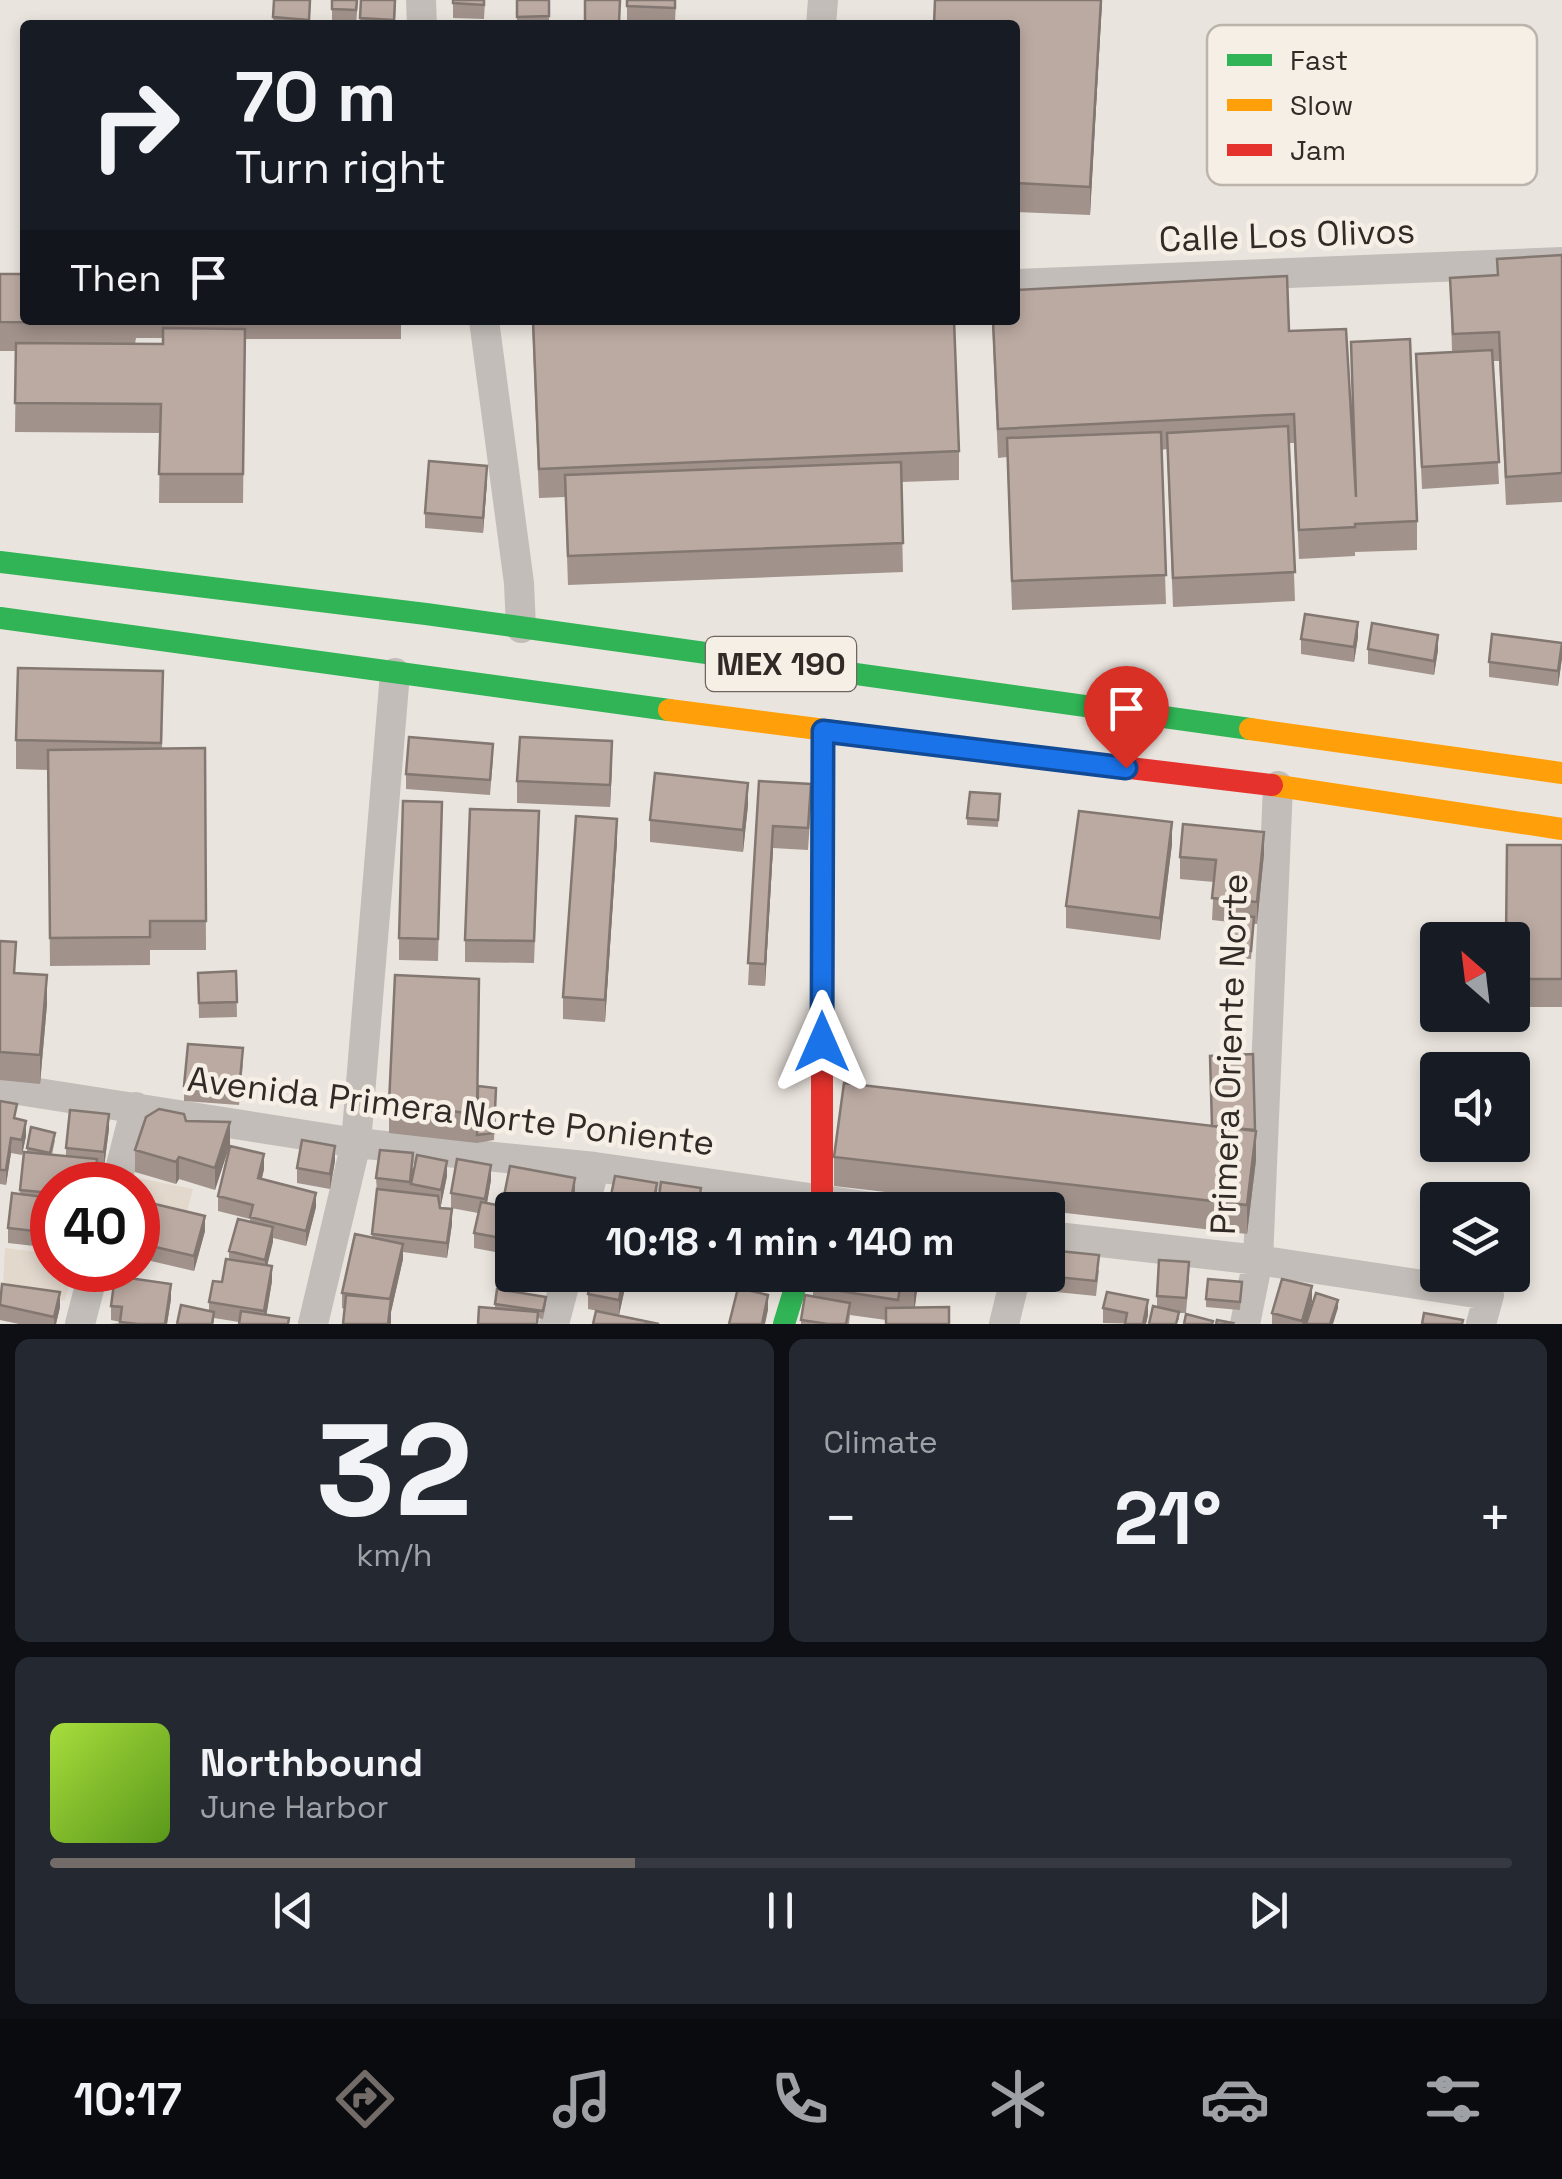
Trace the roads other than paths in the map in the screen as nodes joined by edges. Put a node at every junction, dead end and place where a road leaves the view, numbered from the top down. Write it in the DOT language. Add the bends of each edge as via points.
graph roads {
  1 [pos="1562,262"];
  2 [pos="1020,284"];
  3 [pos="485,325"];
  4 [pos="0,562"];
  5 [pos="0,618"];
  6 [pos="520,628"];
  7 [pos="394,673"];
  8 [pos="823,731"];
  9 [pos="1562,773"];
  10 [pos="1278,786"];
  11 [pos="1562,829"];
  12 [pos="0,1087"];
  13 [pos="136,1107"];
  14 [pos="356,1143"];
  15 [pos="122,1162"];
  16 [pos="594,1167"];
  17 [pos="588,1192"];
  18 [pos="747,1192"];
  19 [pos="820,1192"];
  20 [pos="1065,1238"];
  21 [pos="1258,1260"];
  22 [pos="88,1292"];
  23 [pos="562,1292"];
  24 [pos="794,1292"];
  25 [pos="1012,1292"];
  26 [pos="1485,1309"];
  27 [pos="80,1324"];
  28 [pos="313,1324"];
  29 [pos="554,1324"];
  30 [pos="784,1324"];
  31 [pos="1004,1324"];
  32 [pos="1244,1324"];
  1 -- 2 [label="street, Calle Los Olivos"];
  3 -- 6 [label="street"];
  4 -- 6 [label="main road, MEX 190"];
  5 -- 7 [label="main road, MEX 190"];
  6 -- 9 [label="main road, MEX 190"];
  7 -- 8 [label="main road, MEX 190"];
  7 -- 14 [label="street"];
  8 -- 10 [label="main road, MEX 190"];
  8 -- 19 [label="main road"];
  10 -- 11 [label="main road, MEX 190"];
  10 -- 21 [label="street, Primera Oriente Norte"];
  12 -- 13 [label="street, Avenida Primera Norte Poniente"];
  13 -- 14 [label="street, Avenida Primera Norte Poniente"];
  13 -- 15 [label="street"];
  14 -- 16 [label="street, Avenida Primera Norte Poniente"];
  14 -- 28 [label="street"];
  16 -- 17 [label="street"];
  16 -- 18 [label="street, Avenida Primera Norte Poniente"];
  20 -- 21 [label="street"];
  21 -- 26 [label="street"];
  21 -- 32 [label="street, Primera Oriente Norte"];
  22 -- 27 [label="street"];
  23 -- 29 [label="street"];
  24 -- 30 [label="main road"];
  25 -- 31 [label="street"];
}
